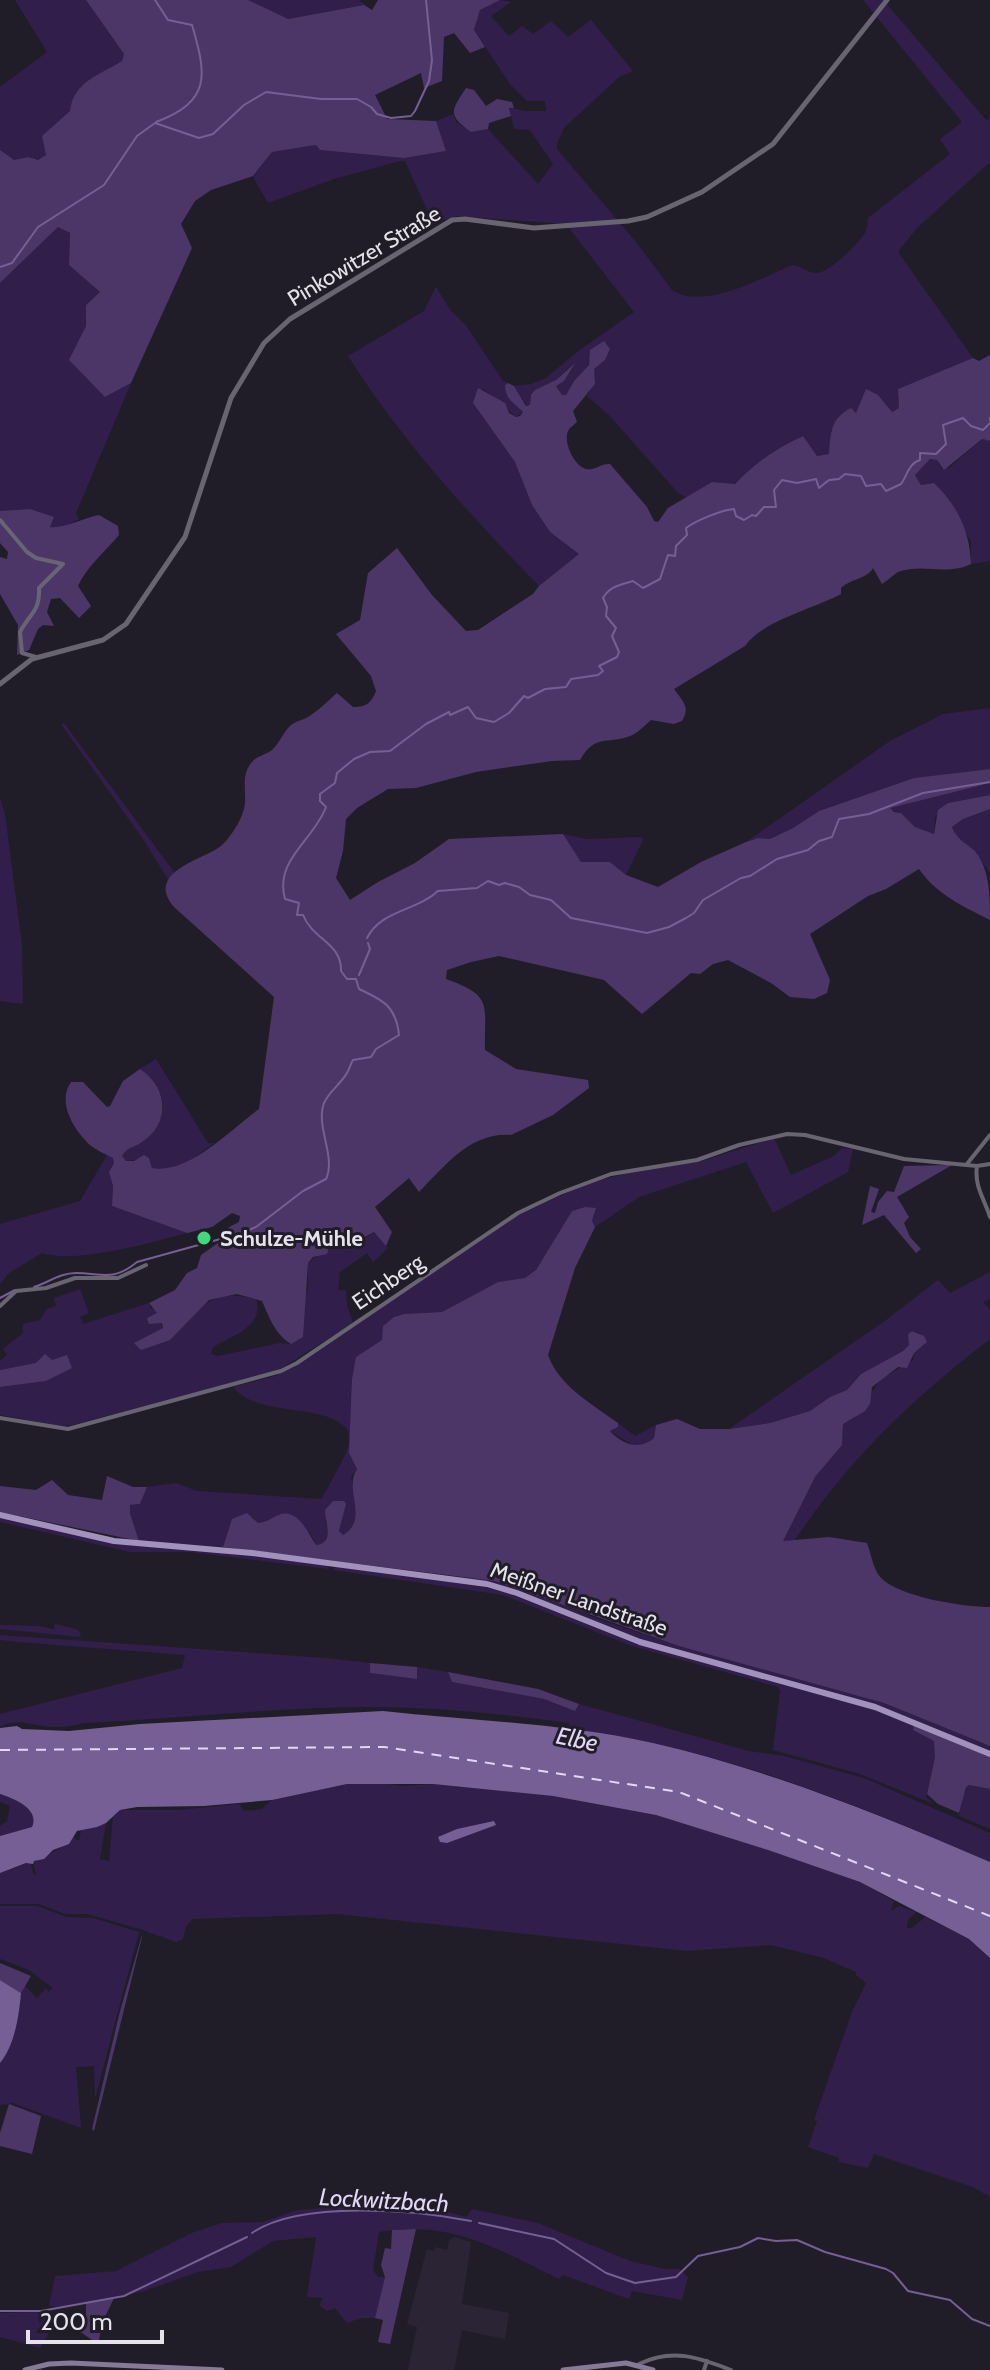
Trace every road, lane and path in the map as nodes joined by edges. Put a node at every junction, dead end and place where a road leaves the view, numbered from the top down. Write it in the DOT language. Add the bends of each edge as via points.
graph roads {
  1 [pos="887,0"];
  2 [pos="0,520"];
  3 [pos="22,653"];
  4 [pos="37,658"];
  5 [pos="25,661"];
  6 [pos="0,684"];
  7 [pos="990,1135"];
  8 [pos="967,1164"];
  9 [pos="990,1164"];
  10 [pos="977,1166"];
  11 [pos="990,1217"];
  12 [pos="146,1265"];
  13 [pos="0,1306"];
  14 [pos="0,1418"];
  15 [pos="0,1515"];
  16 [pos="990,1754"];
  17 [pos="707,2361"];
  18 [pos="639,2364"];
  19 [pos="102,2367"];
  20 [pos="585,2368"];
  21 [pos="25,2370"];
  22 [pos="222,2370"];
  23 [pos="563,2370"];
  24 [pos="653,2370"];
  25 [pos="704,2370"];
  26 [pos="731,2370"];
  1 -- 4 [label="street, Pinkowitzer Straße" via="773,144 702,192 628,221 534,228 452,220 290,319 264,343 231,398 185,537 126,624 103,640"];
  2 -- 3 [label="street" via="27,552 63,564 39,588 36,611 20,632"];
  3 -- 4 [label="street"];
  3 -- 5 [label="street"];
  4 -- 5 [label="street"];
  5 -- 6 [label="street"];
  7 -- 8 [label="street"];
  8 -- 10 [label="street"];
  8 -- 14 [label="street, Eichberg" via="904,1159 787,1134 697,1160 611,1174 506,1221 281,1371 68,1429"];
  9 -- 10 [label="street"];
  10 -- 11 [label="street" via="975,1179"];
  12 -- 13 [label="street" via="118,1278 75,1278 16,1291"];
  15 -- 16 [label="main road, Meißner Landstraße" via="114,1541 487,1584 640,1642 875,1707"];
  17 -- 18 [label="street" via="668,2354"];
  17 -- 25 [label="street"];
  17 -- 26 [label="street"];
  18 -- 20 [label="main road"];
  18 -- 24 [label="main road"];
  19 -- 21 [label="main road" via="55,2363"];
  19 -- 22 [label="main road"];
  20 -- 23 [label="main road"];
}
